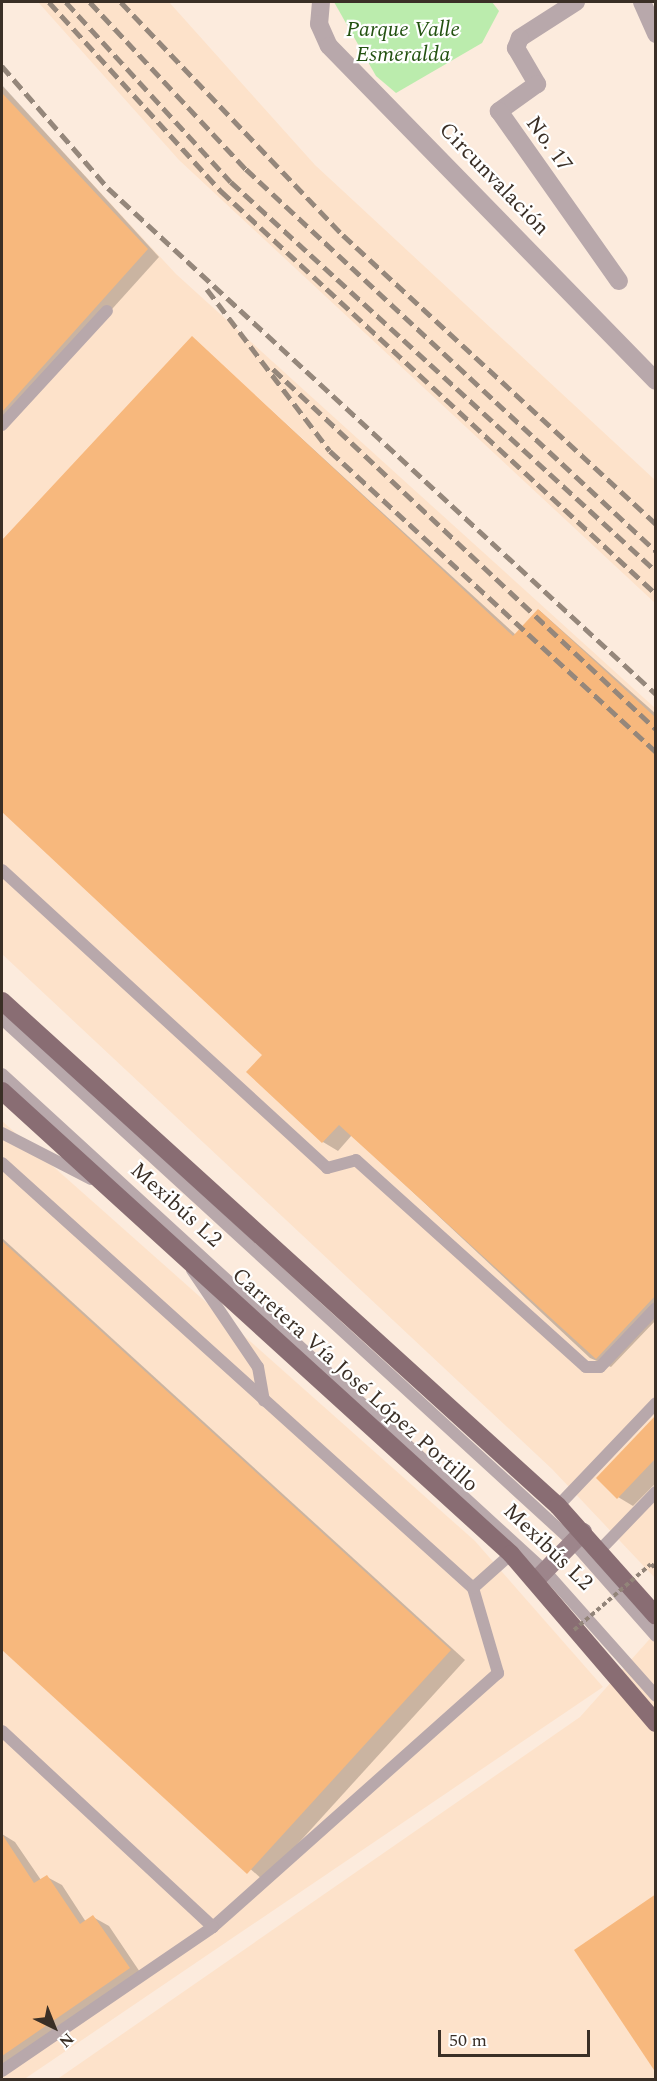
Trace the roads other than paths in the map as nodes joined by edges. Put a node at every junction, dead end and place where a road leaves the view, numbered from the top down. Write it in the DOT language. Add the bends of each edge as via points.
graph roads {
  1 [pos="321,2"];
  2 [pos="576,2"];
  3 [pos="642,2"];
  4 [pos="656,34"];
  5 [pos="619,281"];
  6 [pos="107,311"];
  7 [pos="656,381"];
  8 [pos="2,425"];
  9 [pos="2,870"];
  10 [pos="2,1000"];
  11 [pos="2,1019"];
  12 [pos="2,1074"];
  13 [pos="2,1091"];
  14 [pos="2,1133"];
  15 [pos="2,1163"];
  16 [pos="106,1185"];
  17 [pos="184,1257"];
  18 [pos="656,1308"];
  19 [pos="264,1400"];
  20 [pos="656,1403"];
  21 [pos="656,1492"];
  22 [pos="558,1506"];
  23 [pos="578,1537"];
  24 [pos="599,1551"];
  25 [pos="511,1554"];
  26 [pos="541,1575"];
  27 [pos="473,1588"];
  28 [pos="656,1616"];
  29 [pos="656,1636"];
  30 [pos="656,1696"];
  31 [pos="656,1723"];
  32 [pos="2,1731"];
  33 [pos="213,1927"];
  34 [pos="2,2071"];
  1 -- 7 [label="street, Circunvalación" via="320,24 329,46"];
  2 -- 5 [label="street, No. 17" via="520,38 516,48 537,84 499,111"];
  3 -- 4 [label="street"];
  6 -- 8 [label="lane"];
  9 -- 18 [label="lane" via="327,1168 356,1160 586,1367 600,1367"];
  10 -- 22 [label="main road, Carretera Vía José López Portillo"];
  11 -- 23 [label="lane, Mexibús L2"];
  12 -- 26 [label="lane, Mexibús L2"];
  13 -- 16 [label="main road, Carretera Vía José López Portillo"];
  14 -- 16 [label="lane"];
  15 -- 19 [label="lane"];
  16 -- 17 [label="main road, Carretera Vía José López Portillo"];
  17 -- 19 [label="lane" via="254,1359"];
  17 -- 25 [label="main road, Carretera Vía José López Portillo"];
  19 -- 27 [label="lane"];
  20 -- 22 [label="lane"];
  21 -- 24 [label="lane"];
  22 -- 23 [label="main road, Carretera Vía José López Portillo"];
  23 -- 24 [label="main road, Carretera Vía José López Portillo"];
  23 -- 26 [label="main road"];
  23 -- 29 [label="lane, Mexibús L2"];
  24 -- 28 [label="main road, Carretera Vía José López Portillo"];
  25 -- 26 [label="main road, Carretera Vía José López Portillo"];
  25 -- 27 [label="lane"];
  26 -- 30 [label="lane, Mexibús L2"];
  26 -- 31 [label="main road, Carretera Vía José López Portillo"];
  27 -- 33 [label="lane" via="496,1661 493,1681"];
  32 -- 33 [label="lane"];
  33 -- 34 [label="lane"];
}
